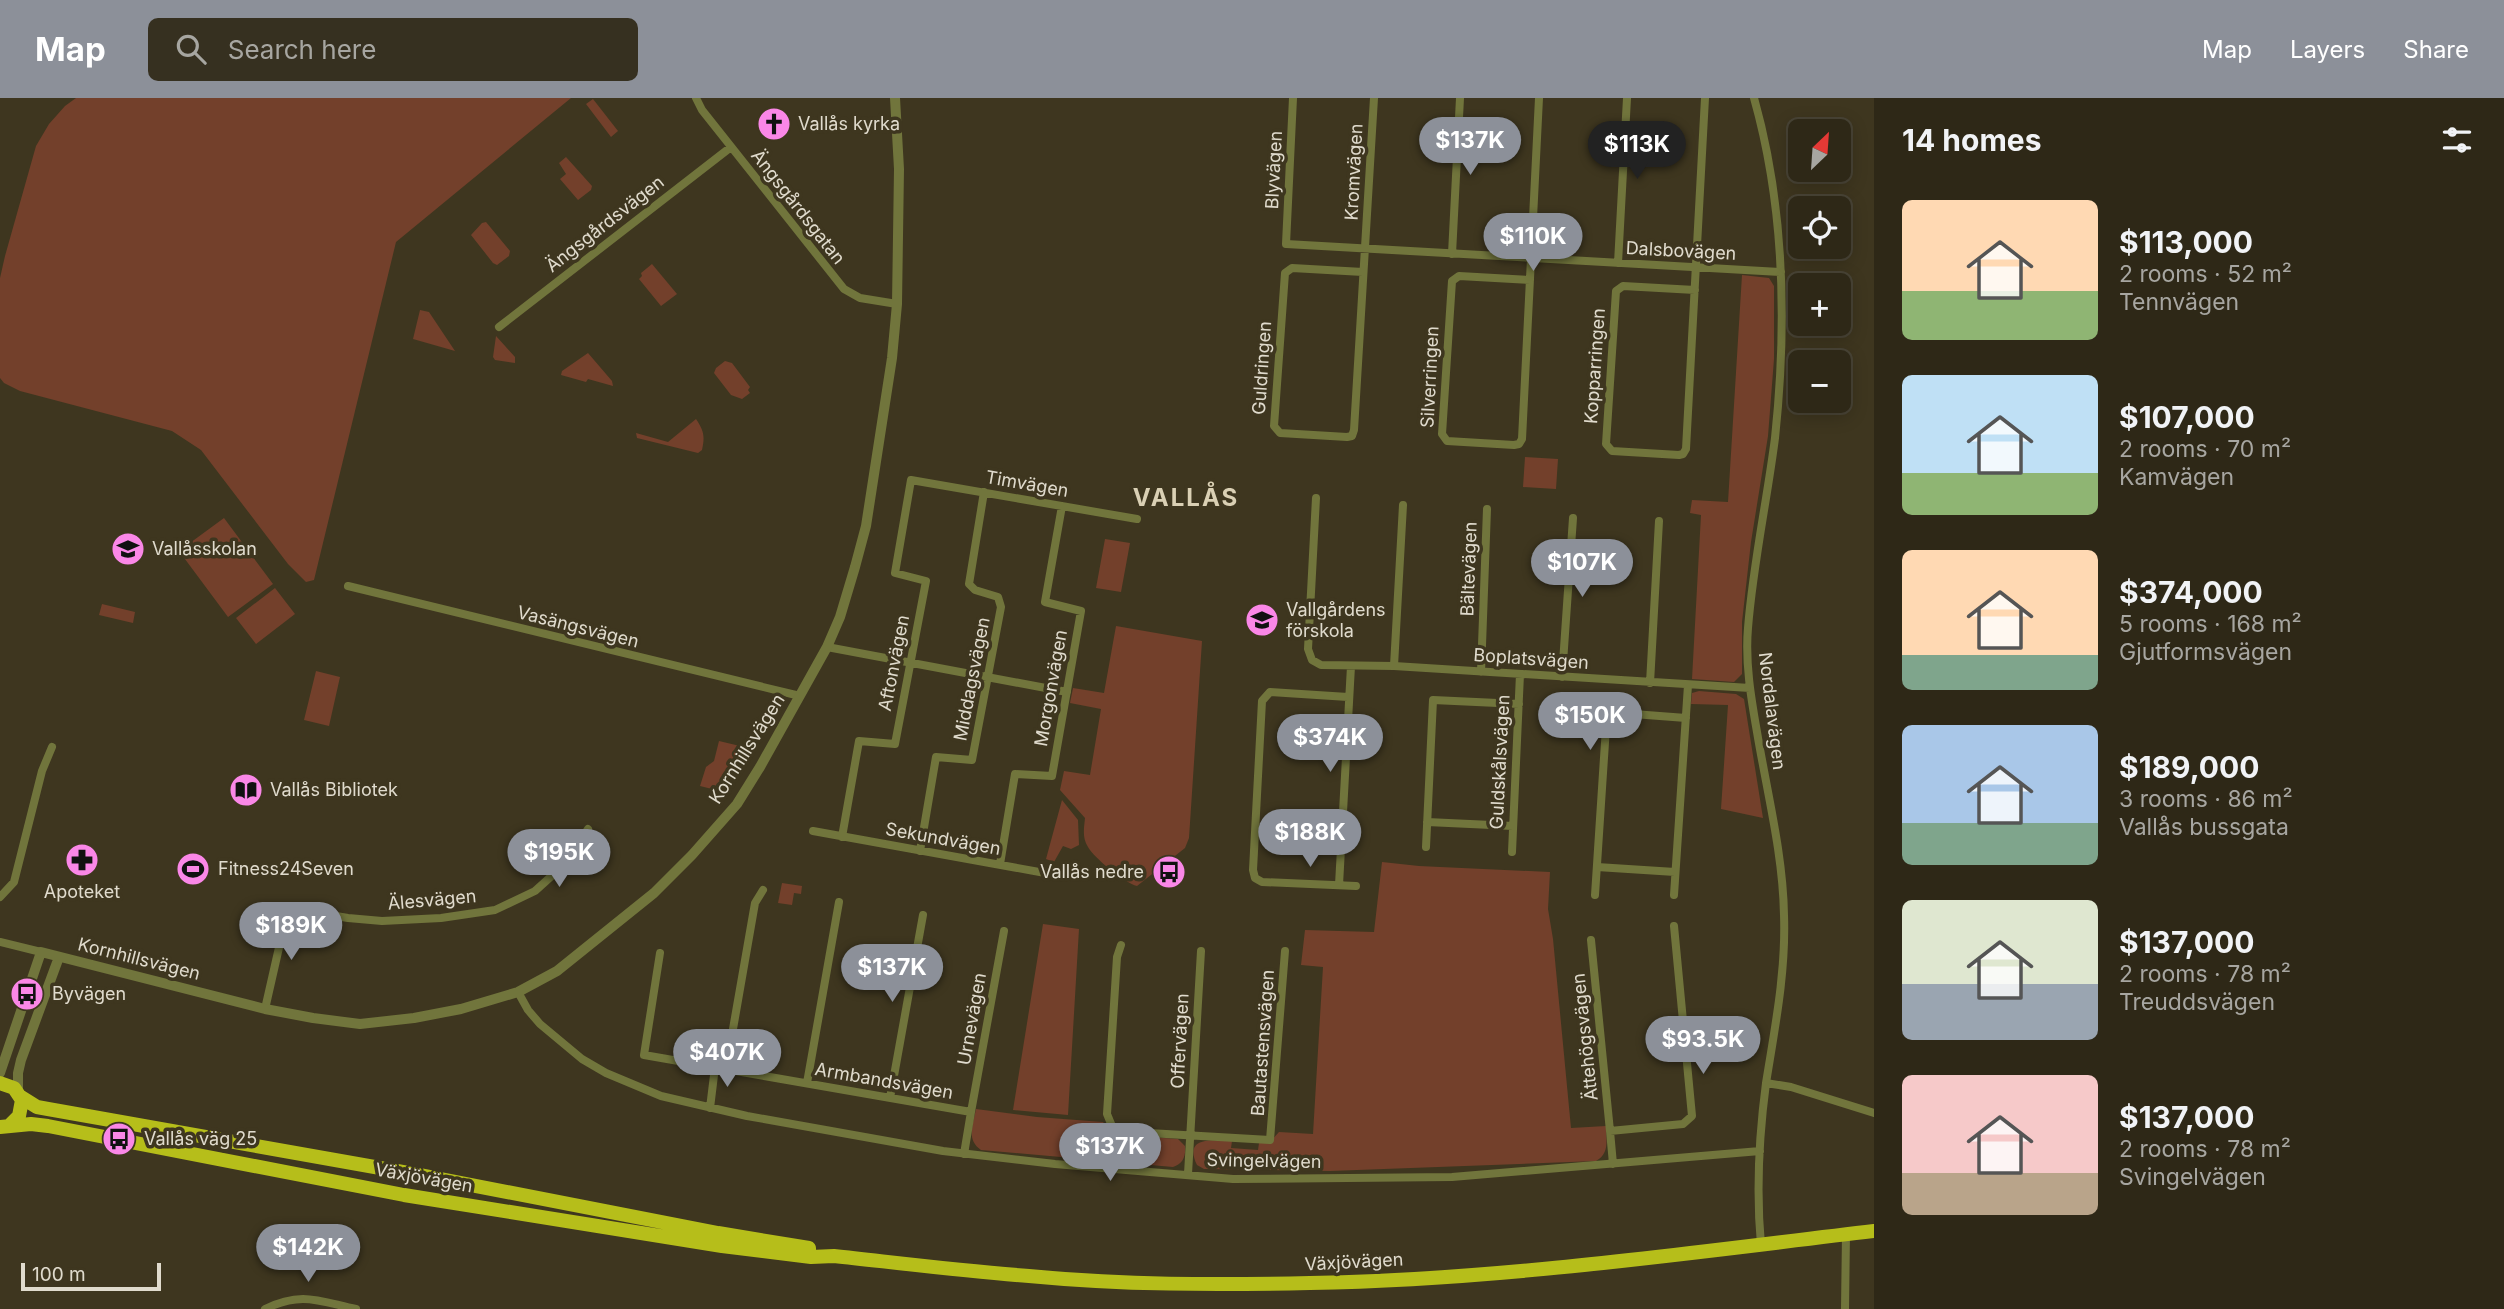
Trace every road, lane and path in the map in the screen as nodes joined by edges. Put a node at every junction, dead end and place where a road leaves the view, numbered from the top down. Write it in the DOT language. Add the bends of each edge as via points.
graph roads {
  1 [pos="696,98"];
  2 [pos="895,98"];
  3 [pos="1293,98"];
  4 [pos="1374,98"];
  5 [pos="1460,98"];
  6 [pos="1539,98"];
  7 [pos="1627,98"];
  8 [pos="1705,98"];
  9 [pos="1754,98"];
  10 [pos="731,147"];
  11 [pos="1286,244"];
  12 [pos="1365,248"];
  13 [pos="1452,254"];
  14 [pos="1532,258"];
  15 [pos="1618,263"];
  16 [pos="1697,268"];
  17 [pos="1363,272"];
  18 [pos="1781,272"];
  19 [pos="1530,280"];
  20 [pos="1695,290"];
  21 [pos="897,304"];
  22 [pos="499,327"];
  23 [pos="911,480"];
  24 [pos="984,492"];
  25 [pos="1316,498"];
  26 [pos="1403,505"];
  27 [pos="1062,506"];
  28 [pos="1487,509"];
  29 [pos="1573,518"];
  30 [pos="1137,519"];
  31 [pos="1659,521"];
  32 [pos="348,586"];
  33 [pos="827,647"];
  34 [pos="910,664"];
  35 [pos="1351,666"];
  36 [pos="1394,666"];
  37 [pos="1481,672"];
  38 [pos="1520,674"];
  39 [pos="1562,677"];
  40 [pos="987,678"];
  41 [pos="1650,683"];
  42 [pos="1688,685"];
  43 [pos="1749,688"];
  44 [pos="1067,692"];
  45 [pos="800,696"];
  46 [pos="1348,696"];
  47 [pos="1519,704"];
  48 [pos="1686,718"];
  49 [pos="52,747"];
  50 [pos="1427,822"];
  51 [pos="1513,826"];
  52 [pos="588,829"];
  53 [pos="813,831"];
  54 [pos="842,837"];
  55 [pos="1426,847"];
  56 [pos="920,851"];
  57 [pos="1512,852"];
  58 [pos="1000,864"];
  59 [pos="1597,867"];
  60 [pos="1675,872"];
  61 [pos="1067,877"];
  62 [pos="1339,885"];
  63 [pos="1356,886"];
  64 [pos="763,890"];
  65 [pos="1595,895"];
  66 [pos="1674,895"];
  67 [pos="0,897"];
  68 [pos="839,902"];
  69 [pos="923,915"];
  70 [pos="1674,926"];
  71 [pos="1004,931"];
  72 [pos="1591,940"];
  73 [pos="0,942"];
  74 [pos="1121,945"];
  75 [pos="1200,951"];
  76 [pos="1285,951"];
  77 [pos="41,952"];
  78 [pos="660,953"];
  79 [pos="59,957"];
  80 [pos="518,992"];
  81 [pos="265,1009"];
  82 [pos="715,1067"];
  83 [pos="726,1069"];
  84 [pos="0,1073"];
  85 [pos="0,1083"];
  86 [pos="807,1083"];
  87 [pos="1766,1083"];
  88 [pos="20,1095"];
  89 [pos="890,1098"];
  90 [pos="710,1108"];
  91 [pos="971,1112"];
  92 [pos="1874,1113"];
  93 [pos="3,1127"];
  94 [pos="1610,1131"];
  95 [pos="1190,1136"];
  96 [pos="1760,1151"];
  97 [pos="964,1154"];
  98 [pos="1613,1164"];
  99 [pos="1188,1174"];
  100 [pos="1874,1231"];
  101 [pos="1846,1234"];
  102 [pos="1760,1245"];
  103 [pos="834,1256"];
  104 [pos="265,1309"];
  105 [pos="356,1309"];
  106 [pos="1844,1309"];
  1 -- 10 [label="street, Ängsgårdsgatan"];
  2 -- 21 [label="street, Kornhillsvägen"];
  3 -- 11 [label="street, Blyvägen"];
  4 -- 12 [label="street, Kromvägen"];
  5 -- 13 [label="street"];
  6 -- 14 [label="street, Silverringen"];
  7 -- 15 [label="street"];
  8 -- 16 [label="street, Kopparringen"];
  9 -- 18 [label="street, Nordalavägen" via="1775,190"];
  10 -- 21 [label="street, Ängsgårdsgatan" via="844,289 860,298"];
  10 -- 22 [label="street, Ängsgårdsvägen"];
  11 -- 12 [label="street, Dalsbovägen"];
  12 -- 13 [label="street, Dalsbovägen"];
  12 -- 17 [label="street, Guldringen"];
  13 -- 14 [label="street, Dalsbovägen"];
  14 -- 15 [label="street, Dalsbovägen"];
  14 -- 19 [label="street, Silverringen"];
  15 -- 16 [label="street, Dalsbovägen"];
  16 -- 18 [label="street, Dalsbovägen"];
  16 -- 20 [label="street, Kopparringen"];
  17 -- 17 [label="street, Guldringen" via="1352,436 1280,433 1274,426 1285,273 1292,268"];
  18 -- 43 [label="street, Nordalavägen" via="1774,438 1747,632"];
  19 -- 19 [label="street, Silverringen" via="1522,439 1519,444 1447,441 1442,434 1452,281 1459,276"];
  20 -- 20 [label="street, Kopparringen" via="1686,449 1683,454 1612,451 1606,444 1616,291 1623,286"];
  21 -- 33 [label="street, Kornhillsvägen" via="866,526"];
  23 -- 24 [label="street, Timvägen"];
  23 -- 34 [label="street, Aftonvägen" via="895,573 926,582"];
  24 -- 27 [label="street, Timvägen"];
  24 -- 40 [label="street, Middagsvägen" via="969,584 1000,601"];
  25 -- 35 [label="street, Boplatsvägen" via="1308,649 1312,660 1321,665"];
  26 -- 36 [label="street"];
  27 -- 30 [label="street, Timvägen"];
  27 -- 44 [label="street, Morgonvägen" via="1045,601 1081,611"];
  28 -- 37 [label="street, Bältevägen"];
  29 -- 39 [label="street"];
  31 -- 41 [label="street"];
  32 -- 45 [label="street, Vasängsvägen"];
  33 -- 34 [label="street"];
  33 -- 45 [label="street, Kornhillsvägen"];
  34 -- 40 [label="street"];
  34 -- 54 [label="street, Aftonvägen" via="895,744 859,741"];
  35 -- 36 [label="street, Boplatsvägen"];
  35 -- 46 [label="street"];
  36 -- 37 [label="street, Boplatsvägen"];
  37 -- 38 [label="street, Boplatsvägen"];
  38 -- 39 [label="street, Boplatsvägen"];
  38 -- 47 [label="street, Guldskålsvägen"];
  39 -- 41 [label="street, Boplatsvägen"];
  40 -- 44 [label="street"];
  40 -- 56 [label="street, Middagsvägen" via="972,760 936,757"];
  41 -- 42 [label="street, Boplatsvägen"];
  42 -- 43 [label="street, Boplatsvägen"];
  42 -- 48 [label="street"];
  43 -- 87 [label="street, Nordalavägen" via="1779,856 1784,912 1785,964"];
  44 -- 58 [label="street, Morgonvägen" via="1052,776 1015,774"];
  45 -- 80 [label="street, Kornhillsvägen" via="737,804 692,855 654,893 557,971"];
  46 -- 62 [label="street"];
  46 -- 62 [label="street" via="1270,692 1262,701 1253,870 1262,882"];
  47 -- 50 [label="street" via="1433,700"];
  47 -- 51 [label="street, Guldskålsvägen"];
  48 -- 59 [label="street" via="1607,712"];
  48 -- 60 [label="street"];
  49 -- 67 [label="street" via="14,882"];
  50 -- 51 [label="street"];
  50 -- 55 [label="street"];
  51 -- 57 [label="street, Guldskålsvägen"];
  52 -- 81 [label="street, Älesvägen" via="566,863 535,891 495,910 373,921 288,908"];
  53 -- 54 [label="street, Sekundvägen"];
  54 -- 56 [label="street, Sekundvägen"];
  56 -- 58 [label="street, Sekundvägen"];
  58 -- 61 [label="street, Sekundvägen"];
  59 -- 60 [label="street"];
  59 -- 65 [label="street"];
  60 -- 66 [label="street"];
  62 -- 63 [label="street"];
  64 -- 83 [label="street" via="755,903"];
  68 -- 86 [label="street"];
  69 -- 89 [label="street"];
  70 -- 94 [label="street" via="1692,1116 1683,1124"];
  71 -- 91 [label="street, Urnevägen"];
  72 -- 94 [label="street, Ättehögsvägen"];
  73 -- 77 [label="street"];
  74 -- 95 [label="street" via="1107,1120 1114,1131"];
  75 -- 95 [label="street, Offervägen"];
  76 -- 95 [label="street, Bautastensvägen" via="1270,1140"];
  77 -- 79 [label="street, Kornhillsvägen"];
  77 -- 84 [label="street"];
  78 -- 82 [label="street, Armbandsvägen" via="644,1055"];
  79 -- 81 [label="street, Kornhillsvägen"];
  79 -- 88 [label="street, Kornhillsvägen" via="20,1060"];
  80 -- 81 [label="street, Kornhillsvägen" via="461,1009 360,1024"];
  80 -- 90 [label="street, Svingelvägen" via="540,1024 582,1059 661,1096"];
  82 -- 83 [label="street, Armbandsvägen"];
  82 -- 90 [label="street"];
  83 -- 86 [label="street, Armbandsvägen"];
  85 -- 88 [label="highway, Växjövägen"];
  86 -- 89 [label="street, Armbandsvägen"];
  87 -- 92 [label="street"];
  87 -- 96 [label="street, Nordalavägen"];
  88 -- 93 [label="highway, Växjövägen" via="21,1114"];
  88 -- 103 [label="highway, Växjövägen" via="37,1107 808,1247"];
  89 -- 91 [label="street, Armbandsvägen"];
  90 -- 97 [label="street, Svingelvägen"];
  91 -- 97 [label="street, Armbandsvägen"];
  93 -- 103 [label="highway, Växjövägen" via="48,1126 404,1195 722,1246"];
  94 -- 98 [label="street, Ättehögsvägen"];
  95 -- 99 [label="street, Offervägen"];
  96 -- 98 [label="street, Svingelvägen"];
  96 -- 102 [label="street, Nordalavägen"];
  97 -- 99 [label="street, Svingelvägen"];
  98 -- 99 [label="street, Svingelvägen" via="1452,1177 1233,1179"];
  100 -- 101 [label="highway, Växjövägen"];
  101 -- 102 [label="highway, Växjövägen"];
  101 -- 106 [label="street"];
  102 -- 103 [label="highway, Växjövägen" via="1504,1272 1312,1283 1031,1277"];
  104 -- 105 [label="street" via="302,1298"];
}
